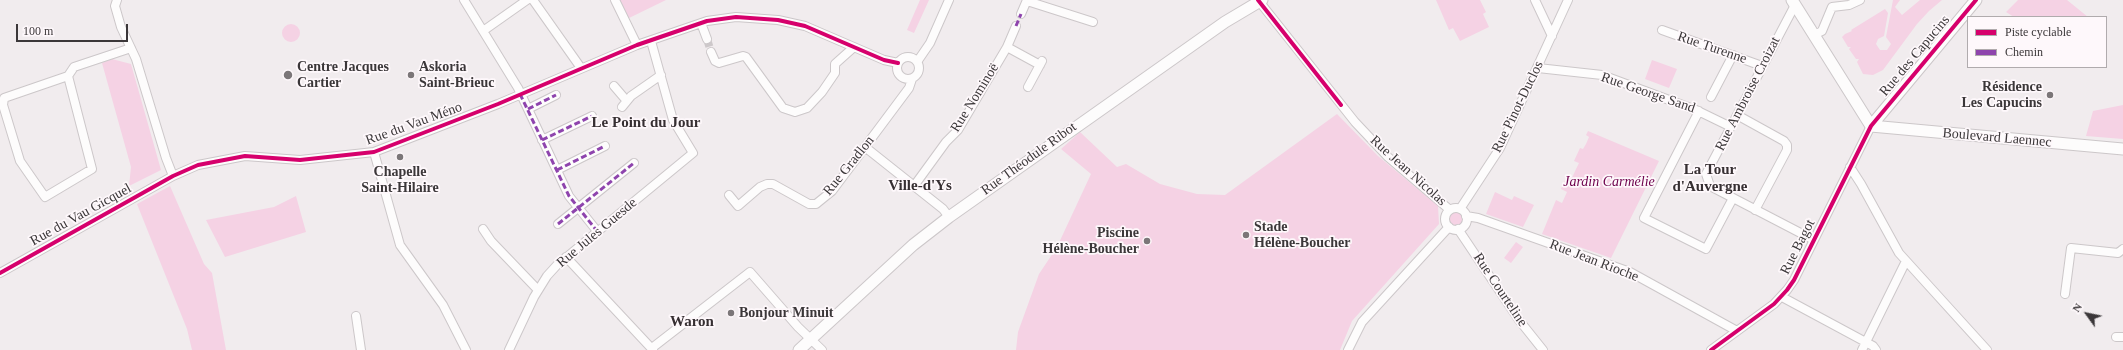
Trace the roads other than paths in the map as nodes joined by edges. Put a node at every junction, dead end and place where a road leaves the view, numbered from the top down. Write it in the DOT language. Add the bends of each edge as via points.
graph roads {
  1 [pos="117,0"];
  2 [pos="464,0"];
  3 [pos="527,0"];
  4 [pos="533,0"];
  5 [pos="615,0"];
  6 [pos="949,0"];
  7 [pos="1027,0"];
  8 [pos="1535,0"];
  9 [pos="1568,0"];
  10 [pos="1860,0"];
  11 [pos="1976,0"];
  12 [pos="1260,1"];
  13 [pos="1794,2"];
  14 [pos="1021,14"];
  15 [pos="1093,22"];
  16 [pos="701,23"];
  17 [pos="1016,26"];
  18 [pos="1662,30"];
  19 [pos="483,31"];
  20 [pos="1552,36"];
  21 [pos="1814,36"];
  22 [pos="706,39"];
  23 [pos="651,41"];
  24 [pos="637,45"];
  25 [pos="854,47"];
  26 [pos="1007,47"];
  27 [pos="131,48"];
  28 [pos="711,52"];
  29 [pos="1733,56"];
  30 [pos="917,62"];
  31 [pos="898,63"];
  32 [pos="1762,66"];
  33 [pos="581,68"];
  34 [pos="1538,68"];
  35 [pos="660,75"];
  36 [pos="68,76"];
  37 [pos="912,79"];
  38 [pos="614,86"];
  39 [pos="1028,87"];
  40 [pos="520,94"];
  41 [pos="556,95"];
  42 [pos="1711,97"];
  43 [pos="528,109"];
  44 [pos="1699,111"];
  45 [pos="1737,115"];
  46 [pos="592,116"];
  47 [pos="1871,126"];
  48 [pos="1731,127"];
  49 [pos="542,140"];
  50 [pos="605,146"];
  51 [pos="865,148"];
  52 [pos="2123,149"];
  53 [pos="374,152"];
  54 [pos="634,163"];
  55 [pos="1850,167"];
  56 [pos="557,170"];
  57 [pos="173,176"];
  58 [pos="914,186"];
  59 [pos="729,195"];
  60 [pos="1733,198"];
  61 [pos="578,207"];
  62 [pos="1460,209"];
  63 [pos="1450,210"];
  64 [pos="1755,210"];
  65 [pos="949,216"];
  66 [pos="1466,216"];
  67 [pos="558,224"];
  68 [pos="1449,227"];
  69 [pos="483,229"];
  70 [pos="1458,229"];
  71 [pos="597,231"];
  72 [pos="1814,240"];
  73 [pos="2123,249"];
  74 [pos="566,257"];
  75 [pos="1906,261"];
  76 [pos="0,273"];
  77 [pos="538,290"];
  78 [pos="2065,294"];
  79 [pos="1782,297"];
  80 [pos="356,316"];
  81 [pos="1737,331"];
  82 [pos="811,339"];
  83 [pos="1864,346"];
  84 [pos="652,349"];
  85 [pos="361,350"];
  86 [pos="466,350"];
  87 [pos="509,350"];
  88 [pos="799,350"];
  89 [pos="822,350"];
  90 [pos="1348,350"];
  91 [pos="1543,350"];
  92 [pos="1711,350"];
  93 [pos="1876,350"];
  94 [pos="1987,350"];
  1 -- 27 [label="street" via="115,6 121,27"];
  2 -- 19 [label="street"];
  3 -- 19 [label="street"];
  4 -- 33 [label="street"];
  5 -- 24 [label="street"];
  6 -- 30 [label="street" via="930,43"];
  7 -- 14 [label="street"];
  7 -- 15 [label="street"];
  8 -- 20 [label="street"];
  9 -- 20 [label="street, Rue Pinot-Duclos"];
  10 -- 21 [label="street" via="1849,5 1832,7 1822,31"];
  11 -- 47 [label="main road, Rue des Capucins"];
  12 -- 63 [label="street, Rue Jean Nicolas" via="1355,122 1388,157"];
  12 -- 65 [label="main road, Rue Théodule Ribot" via="1225,22"];
  13 -- 21 [label="main road"];
  13 -- 32 [label="street, Rue Ambroise Croizat"];
  16 -- 22 [label="street"];
  16 -- 23 [label="street, Rue du Vau Méno"];
  16 -- 25 [label="street, Rue du Vau Méno" via="736,17 778,20 805,26"];
  17 -- 26 [label="street, Rue Nominoë"];
  18 -- 29 [label="street, Rue Turenne"];
  19 -- 40 [label="street"];
  20 -- 34 [label="street, Rue Pinot-Duclos"];
  21 -- 47 [label="main road"];
  23 -- 24 [label="street, Rue du Vau Méno"];
  23 -- 35 [label="street"];
  24 -- 33 [label="street, Rue du Vau Méno"];
  25 -- 28 [label="street" via="835,64 835,74 822,92 807,108 795,112 783,108 746,57 720,63 715,61"];
  25 -- 31 [label="street, Rue du Vau Méno"];
  26 -- 39 [label="street" via="1041,63"];
  26 -- 58 [label="street, Rue Nominoë" via="958,130 946,142"];
  27 -- 36 [label="street" via="74,66"];
  27 -- 57 [label="street"];
  29 -- 32 [label="street, Rue Turenne"];
  29 -- 42 [label="street"];
  30 -- 31 [label="street" via="908,57"];
  30 -- 37 [label="street" via="919,70"];
  31 -- 37 [label="street" via="897,70 901,77"];
  32 -- 45 [label="street, Rue Ambroise Croizat"];
  33 -- 40 [label="street, Rue du Vau Méno"];
  34 -- 44 [label="street, Rue George Sand" via="1602,75"];
  34 -- 62 [label="street, Rue Pinot-Duclos" via="1500,148"];
  35 -- 38 [label="street" via="624,104"];
  35 -- 71 [label="street, Rue Jules Guesde" via="673,120 693,153"];
  36 -- 36 [label="street" via="4,98 3,105 20,161 45,197 92,169"];
  37 -- 51 [label="street, Rue Gradlon" via="909,88"];
  40 -- 43 [label="street"];
  40 -- 53 [label="street, Rue du Vau Méno"];
  41 -- 43 [label="street"];
  43 -- 49 [label="street"];
  44 -- 48 [label="street, Rue George Sand"];
  44 -- 60 [label="street" via="1644,218 1706,249"];
  45 -- 48 [label="street, Rue Ambroise Croizat"];
  45 -- 64 [label="street" via="1787,145 1787,150"];
  46 -- 49 [label="street"];
  47 -- 52 [label="main road, Boulevard Laennec"];
  47 -- 55 [label="street, Rue Bagot"];
  48 -- 60 [label="street, Rue Ambroise Croizat" via="1706,174 1710,186"];
  49 -- 56 [label="street"];
  50 -- 56 [label="street"];
  51 -- 58 [label="street"];
  51 -- 59 [label="street, Rue Gradlon" via="832,191 816,204 809,204 773,184 760,187 738,206"];
  53 -- 57 [label="street, Rue du Vau Méno" via="300,160 245,156 198,165"];
  53 -- 86 [label="street" via="400,245 443,305"];
  54 -- 61 [label="street"];
  55 -- 72 [label="street, Rue Bagot"];
  55 -- 75 [label="street" via="1894,247"];
  56 -- 61 [label="street" via="569,196"];
  57 -- 76 [label="street, Rue du Vau Gicquel"];
  58 -- 65 [label="street"];
  60 -- 64 [label="street, Rue Ambroise Croizat"];
  61 -- 67 [label="street"];
  61 -- 71 [label="street"];
  62 -- 63 [label="street"];
  62 -- 66 [label="street"];
  63 -- 68 [label="street" via="1446,217"];
  64 -- 72 [label="street, Rue Ambroise Croizat"];
  65 -- 82 [label="main road, Rue Théodule Ribot" via="913,245"];
  66 -- 70 [label="street" via="1464,226"];
  66 -- 81 [label="street, Rue Jean Rioche" via="1630,272"];
  68 -- 70 [label="street"];
  68 -- 90 [label="street" via="1362,322"];
  69 -- 77 [label="street" via="491,241"];
  70 -- 91 [label="street, Rue Courteline" via="1519,320"];
  71 -- 74 [label="street, Rue Jules Guesde"];
  72 -- 79 [label="street, Rue Bagot" via="1794,280"];
  73 -- 78 [label="street" via="2118,253 2071,248"];
  74 -- 77 [label="street, Rue Jules Guesde" via="547,276"];
  74 -- 84 [label="street"];
  75 -- 83 [label="street"];
  75 -- 94 [label="street"];
  77 -- 87 [label="street, Rue Jules Guesde"];
  79 -- 81 [label="street, Rue Bagot"];
  79 -- 83 [label="street"];
  80 -- 85 [label="street"];
  81 -- 92 [label="street, Rue Bagot"];
  82 -- 84 [label="street" via="750,272"];
  82 -- 88 [label="main road, Rue Théodule Ribot"];
  82 -- 89 [label="street"];
  83 -- 93 [label="street"];
}
